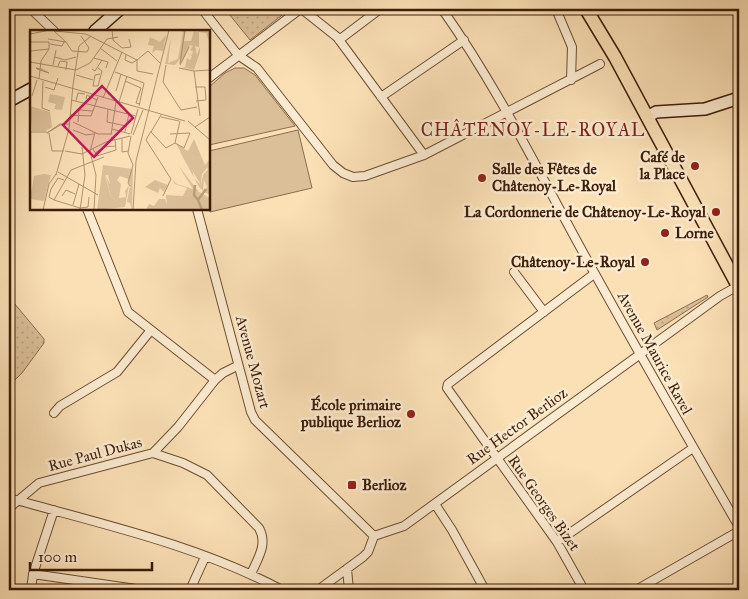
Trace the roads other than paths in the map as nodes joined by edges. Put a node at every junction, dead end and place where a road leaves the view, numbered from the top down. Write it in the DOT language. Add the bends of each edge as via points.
graph roads {
  1 [pos="13,9"];
  2 [pos="31,9"];
  3 [pos="120,9"];
  4 [pos="202,9"];
  5 [pos="380,9"];
  6 [pos="442,9"];
  7 [pos="556,9"];
  8 [pos="586,9"];
  9 [pos="594,9"];
  10 [pos="9,16"];
  11 [pos="53,30"];
  12 [pos="96,30"];
  13 [pos="339,40"];
  14 [pos="464,40"];
  15 [pos="238,55"];
  16 [pos="616,57"];
  17 [pos="600,64"];
  18 [pos="210,77"];
  19 [pos="571,80"];
  20 [pos="30,90"];
  21 [pos="381,97"];
  22 [pos="739,100"];
  23 [pos="9,101"];
  24 [pos="507,110"];
  25 [pos="647,116"];
  26 [pos="424,155"];
  27 [pos="87,210"];
  28 [pos="197,210"];
  29 [pos="514,272"];
  30 [pos="594,274"];
  31 [pos="738,287"];
  32 [pos="544,312"];
  33 [pos="150,330"];
  34 [pos="640,354"];
  35 [pos="237,366"];
  36 [pos="215,380"];
  37 [pos="54,413"];
  38 [pos="693,448"];
  39 [pos="153,453"];
  40 [pos="496,458"];
  41 [pos="9,498"];
  42 [pos="20,501"];
  43 [pos="435,504"];
  44 [pos="9,508"];
  45 [pos="54,510"];
  46 [pos="739,529"];
  47 [pos="374,536"];
  48 [pos="557,542"];
  49 [pos="205,557"];
  50 [pos="347,569"];
  51 [pos="33,574"];
  52 [pos="251,574"];
  53 [pos="649,587"];
  54 [pos="31,590"];
  55 [pos="143,590"];
  56 [pos="190,590"];
  57 [pos="282,590"];
  58 [pos="318,590"];
  59 [pos="350,590"];
  60 [pos="485,590"];
  61 [pos="584,590"];
  62 [pos="636,590"];
  1 -- 10 [label="street"];
  2 -- 11 [label="street"];
  3 -- 12 [label="street"];
  4 -- 15 [label="street"];
  5 -- 13 [label="street"];
  6 -- 14 [label="street, Avenue Maurice Ravel"];
  7 -- 19 [label="street" via="572,47"];
  8 -- 16 [label="main road"];
  9 -- 16 [label="main road"];
  13 -- 15 [label="street" via="302,10"];
  13 -- 21 [label="street"];
  14 -- 21 [label="street"];
  14 -- 24 [label="street, Avenue Maurice Ravel"];
  15 -- 18 [label="street"];
  15 -- 26 [label="street" via="258,68 324,154 343,173 353,177 365,176"];
  16 -- 25 [label="main road"];
  17 -- 19 [label="street"];
  19 -- 24 [label="street" via="532,103"];
  20 -- 23 [label="street"];
  21 -- 26 [label="street"];
  22 -- 25 [label="street" via="705,109 656,112"];
  24 -- 26 [label="street"];
  24 -- 30 [label="street, Avenue Maurice Ravel"];
  25 -- 31 [label="main road"];
  27 -- 33 [label="street" via="124,307"];
  28 -- 35 [label="street, Avenue Mozart"];
  29 -- 32 [label="street"];
  30 -- 32 [label="street"];
  30 -- 34 [label="street, Avenue Maurice Ravel"];
  31 -- 34 [label="street, Rue Hector Berlioz" via="727,291"];
  32 -- 40 [label="street, Rue Georges Bizet" via="448,384 447,388"];
  33 -- 36 [label="street"];
  33 -- 37 [label="street" via="117,372 60,406"];
  34 -- 38 [label="street, Avenue Maurice Ravel"];
  34 -- 40 [label="street, Rue Hector Berlioz"];
  35 -- 36 [label="street, Rue Paul Dukas"];
  35 -- 47 [label="street, Avenue Mozart" via="255,420"];
  36 -- 39 [label="street, Rue Paul Dukas" via="178,428"];
  38 -- 46 [label="street, Avenue Maurice Ravel"];
  38 -- 48 [label="street"];
  39 -- 42 [label="street, Rue Paul Dukas" via="39,483"];
  39 -- 52 [label="street" via="207,475 259,528 264,544"];
  40 -- 43 [label="street, Rue Hector Berlioz"];
  40 -- 48 [label="street, Rue Georges Bizet"];
  41 -- 42 [label="street"];
  42 -- 44 [label="street, Rue Paul Dukas"];
  42 -- 45 [label="street"];
  43 -- 47 [label="street, Rue Hector Berlioz" via="404,526"];
  43 -- 60 [label="street"];
  45 -- 49 [label="street"];
  45 -- 51 [label="street"];
  46 -- 53 [label="street"];
  47 -- 50 [label="street" via="368,552"];
  48 -- 61 [label="street, Rue Georges Bizet"];
  49 -- 52 [label="street"];
  49 -- 56 [label="street"];
  50 -- 58 [label="street"];
  50 -- 59 [label="street"];
  51 -- 54 [label="street"];
  51 -- 55 [label="street"];
  52 -- 57 [label="street"];
  53 -- 62 [label="street"];
}
